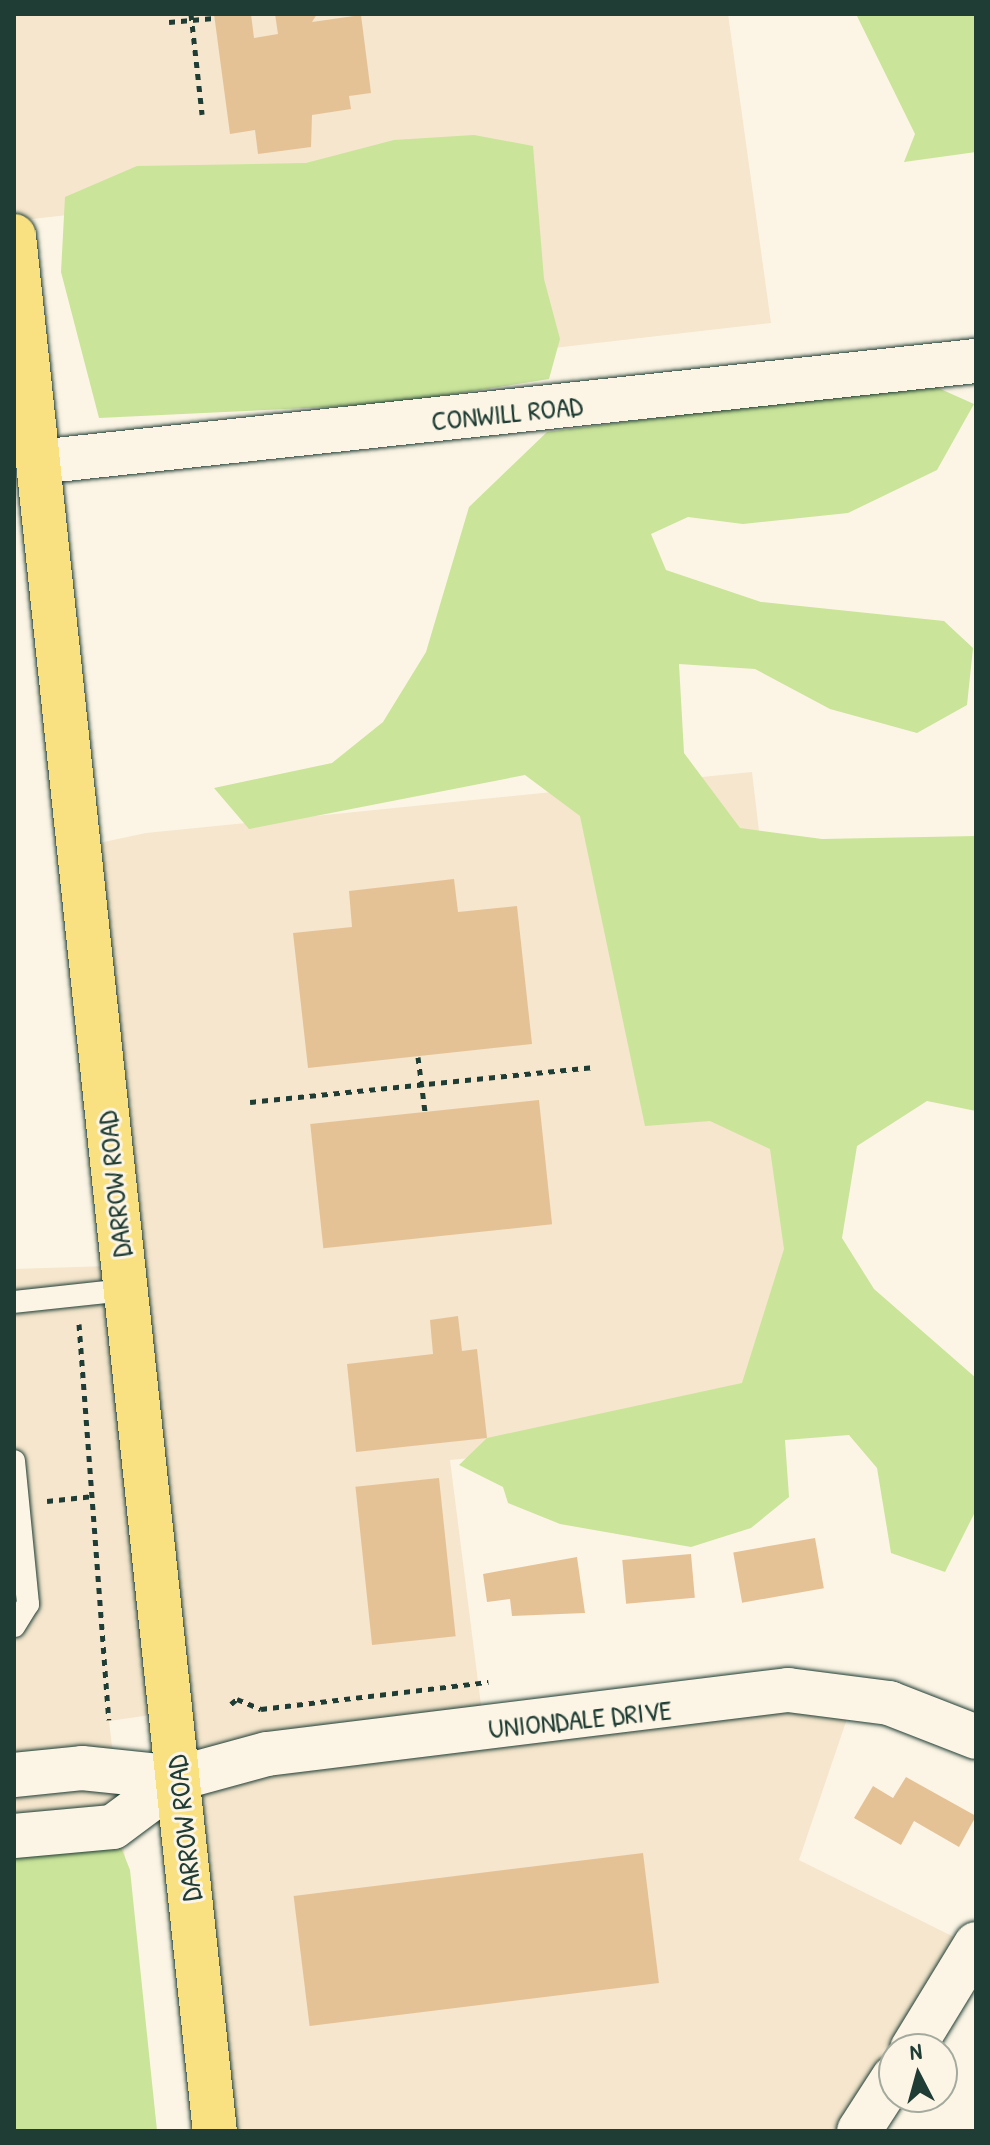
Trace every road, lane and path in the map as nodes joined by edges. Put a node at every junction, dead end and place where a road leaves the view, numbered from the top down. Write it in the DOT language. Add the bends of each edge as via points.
graph roads {
  1 [pos="192,17"];
  2 [pos="214,18"];
  3 [pos="169,22"];
  4 [pos="202,114"];
  5 [pos="14,236"];
  6 [pos="976,361"];
  7 [pos="38,462"];
  8 [pos="418,1057"];
  9 [pos="594,1067"];
  10 [pos="421,1084"];
  11 [pos="250,1102"];
  12 [pos="425,1112"];
  13 [pos="125,1290"];
  14 [pos="76,1296"];
  15 [pos="14,1302"];
  16 [pos="14,1461"];
  17 [pos="94,1496"];
  18 [pos="18,1504"];
  19 [pos="14,1626"];
  20 [pos="488,1682"];
  21 [pos="231,1704"];
  22 [pos="109,1720"];
  23 [pos="976,1737"];
  24 [pos="14,1775"];
  25 [pos="179,1778"];
  26 [pos="14,1836"];
  27 [pos="976,1944"];
  28 [pos="922,2033"];
  29 [pos="878,2102"];
  30 [pos="215,2131"];
  31 [pos="859,2131"];
  1 -- 2 [label="path"];
  1 -- 3 [label="path"];
  1 -- 4 [label="path"];
  5 -- 7 [label="main road, DARROW ROAD"];
  6 -- 7 [label="street, CONWILL ROAD"];
  7 -- 13 [label="main road, DARROW ROAD"];
  8 -- 10 [label="path"];
  9 -- 10 [label="path"];
  10 -- 11 [label="path"];
  10 -- 12 [label="path"];
  13 -- 14 [label="lane"];
  13 -- 25 [label="main road, DARROW ROAD"];
  14 -- 15 [label="lane"];
  14 -- 17 [label="path"];
  16 -- 18 [label="lane"];
  17 -- 18 [label="path"];
  17 -- 22 [label="path"];
  18 -- 19 [label="lane" via="28,1604"];
  20 -- 21 [label="path" via="261,1709 237,1699"];
  23 -- 25 [label="street, UNIONDALE DRIVE" via="926,1713 811,1688 267,1754"];
  24 -- 25 [label="street" via="82,1768"];
  25 -- 26 [label="street" via="113,1827"];
  25 -- 30 [label="main road, DARROW ROAD"];
  27 -- 28 [label="street"];
  29 -- 31 [label="street"];
}
